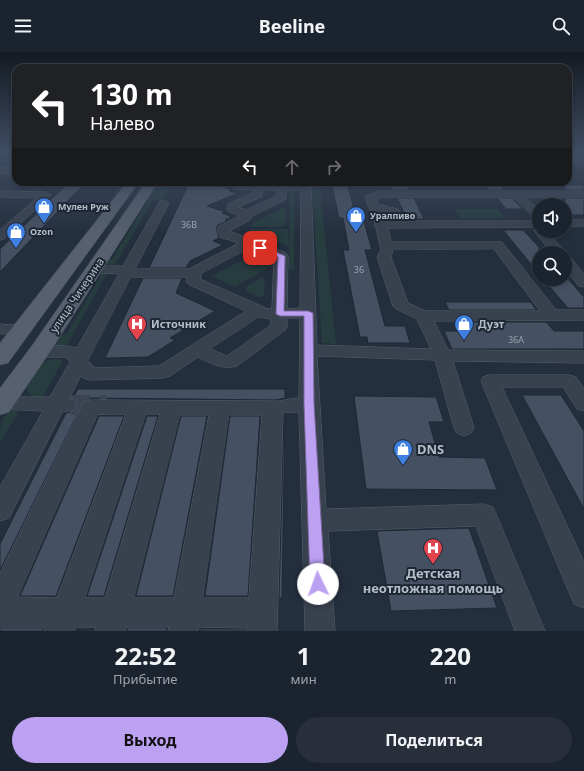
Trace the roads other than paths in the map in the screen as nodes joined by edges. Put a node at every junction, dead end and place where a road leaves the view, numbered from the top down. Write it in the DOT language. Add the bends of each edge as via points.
graph roads {
  1 [pos="130,186"];
  2 [pos="149,186"];
  3 [pos="290,186"];
  4 [pos="306,186"];
  5 [pos="376,186"];
  6 [pos="238,187"];
  7 [pos="258,187"];
  8 [pos="282,187"];
  9 [pos="380,194"];
  10 [pos="516,194"];
  11 [pos="584,194"];
  12 [pos="3,200"];
  13 [pos="164,203"];
  14 [pos="375,207"];
  15 [pos="246,214"];
  16 [pos="532,217"];
  17 [pos="572,223"];
  18 [pos="584,223"];
  19 [pos="381,224"];
  20 [pos="406,225"];
  21 [pos="532,225"];
  22 [pos="0,236"];
  23 [pos="249,243"];
  24 [pos="386,246"];
  25 [pos="414,246"];
  26 [pos="572,267"];
  27 [pos="94,269"];
  28 [pos="127,270"];
  29 [pos="188,273"];
  30 [pos="582,277"];
  31 [pos="258,310"];
  32 [pos="308,313"];
  33 [pos="280,314"];
  34 [pos="551,315"];
  35 [pos="584,315"];
  36 [pos="424,316"];
  37 [pos="0,329"];
  38 [pos="22,329"];
  39 [pos="198,349"];
  40 [pos="309,350"];
  41 [pos="39,352"];
  42 [pos="442,355"];
  43 [pos="584,356"];
  44 [pos="0,358"];
  45 [pos="78,360"];
  46 [pos="64,404"];
  47 [pos="309,404"];
  48 [pos="584,404"];
  49 [pos="1,405"];
  50 [pos="285,406"];
  51 [pos="138,408"];
  52 [pos="172,408"];
  53 [pos="220,408"];
  54 [pos="464,428"];
  55 [pos="0,510"];
  56 [pos="314,520"];
  57 [pos="584,594"];
  58 [pos="0,604"];
  59 [pos="0,612"];
  60 [pos="62,622"];
  61 [pos="113,622"];
  62 [pos="184,622"];
  63 [pos="262,622"];
  64 [pos="320,631"];
  65 [pos="530,631"];
  1 -- 38 [label="main road, улица Чичерина"];
  2 -- 27 [label="main road, улица Чичерина"];
  3 -- 8 [label="street"];
  4 -- 32 [label="street"];
  5 -- 9 [label="street"];
  6 -- 7 [label="street"];
  7 -- 8 [label="street"];
  7 -- 15 [label="street" via="257,195 232,206 232,209"];
  8 -- 15 [label="street" via="281,198"];
  9 -- 10 [label="street"];
  9 -- 14 [label="street" via="370,198"];
  10 -- 11 [label="street"];
  10 -- 16 [label="street"];
  12 -- 22 [label="street" via="46,195"];
  13 -- 28 [label="street"];
  14 -- 19 [label="street"];
  14 -- 19 [label="street" via="394,211 401,222"];
  15 -- 23 [label="street" via="246,218 223,229 224,234"];
  17 -- 18 [label="street"];
  19 -- 20 [label="street"];
  19 -- 24 [label="street"];
  20 -- 21 [label="street"];
  20 -- 25 [label="street"];
  23 -- 31 [label="street" via="195,271 193,281"];
  23 -- 33 [label="street" via="282,256"];
  24 -- 25 [label="street"];
  24 -- 36 [label="street" via="384,257 401,306"];
  25 -- 34 [label="street" via="498,245"];
  26 -- 30 [label="street"];
  27 -- 28 [label="street"];
  27 -- 41 [label="main road, улица Чичерина"];
  28 -- 29 [label="street" via="132,273"];
  28 -- 45 [label="street"];
  31 -- 33 [label="street" via="266,314"];
  31 -- 39 [label="street"];
  32 -- 33 [label="street"];
  32 -- 40 [label="street"];
  33 -- 39 [label="street" via="279,327 231,362 221,362"];
  34 -- 35 [label="street"];
  34 -- 36 [label="street"];
  36 -- 42 [label="street"];
  37 -- 38 [label="street"];
  38 -- 44 [label="main road, улица Чичерина"];
  39 -- 45 [label="street" via="163,372 90,374"];
  40 -- 42 [label="street"];
  40 -- 47 [label="street"];
  41 -- 45 [label="street" via="71,352"];
  41 -- 49 [label="main road, улица Чичерина"];
  42 -- 43 [label="street"];
  42 -- 54 [label="street"];
  45 -- 46 [label="street"];
  46 -- 49 [label="street"];
  46 -- 55 [label="street"];
  47 -- 50 [label="street"];
  47 -- 56 [label="street"];
  48 -- 57 [label="street" via="568,381 490,381"];
  51 -- 52 [label="street"];
  51 -- 58 [label="street" via="91,407"];
  51 -- 60 [label="street"];
  52 -- 53 [label="street"];
  52 -- 61 [label="street"];
  53 -- 62 [label="street"];
  53 -- 63 [label="street" via="273,408"];
  56 -- 64 [label="street"];
  56 -- 65 [label="street" via="484,515"];
  59 -- 60 [label="street"];
  60 -- 61 [label="street"];
  61 -- 62 [label="street"];
  62 -- 63 [label="street"];
}
